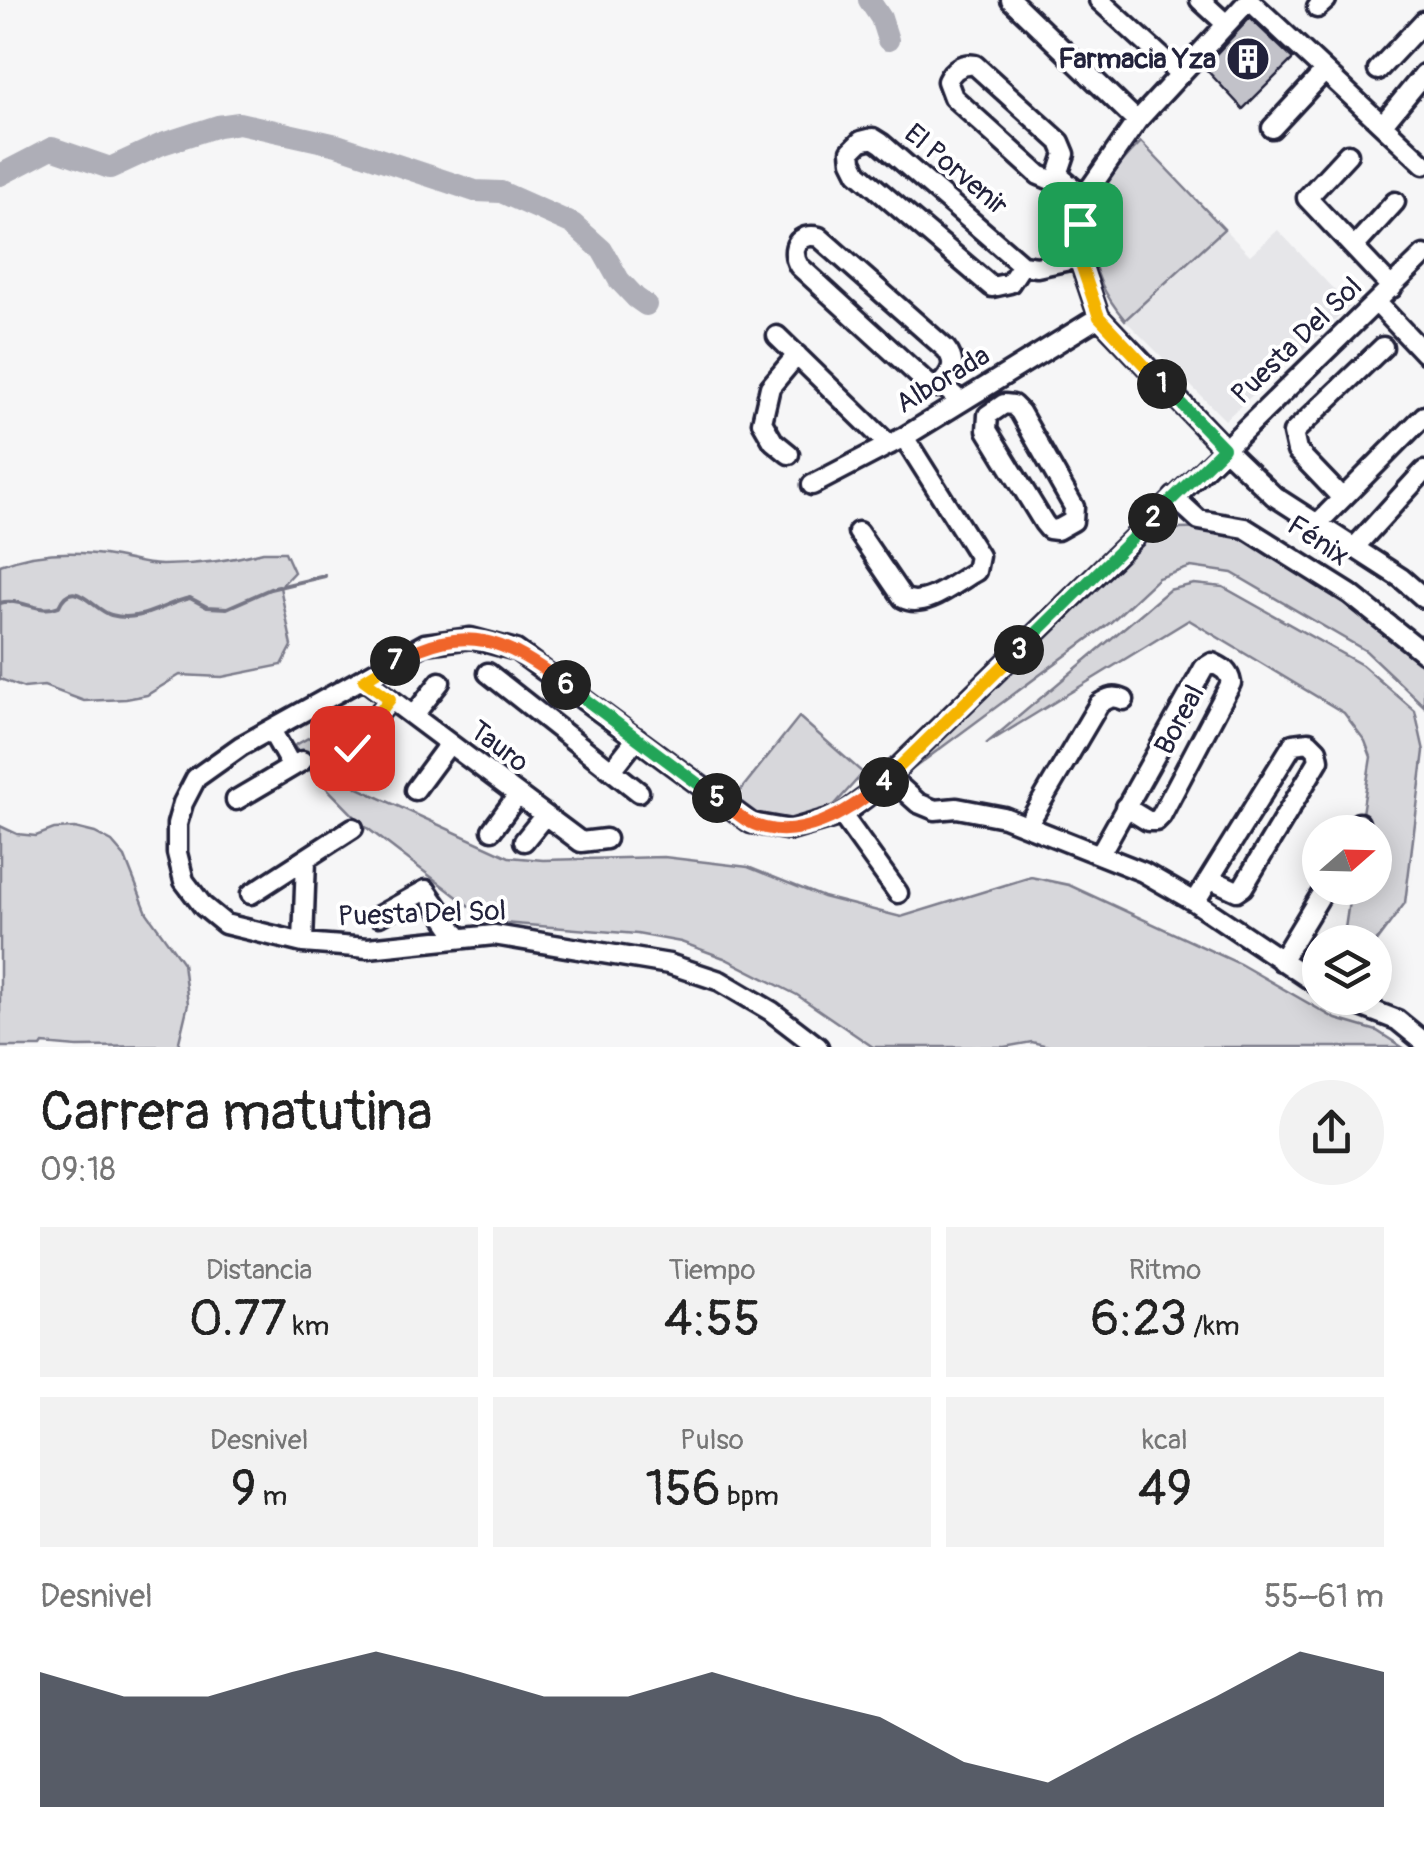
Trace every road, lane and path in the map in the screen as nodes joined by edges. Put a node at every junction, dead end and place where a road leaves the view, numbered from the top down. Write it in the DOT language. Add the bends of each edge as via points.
graph roads {
  1 [pos="1011,0"];
  2 [pos="1099,0"];
  3 [pos="1200,0"];
  4 [pos="1249,0"];
  5 [pos="1424,21"];
  6 [pos="1225,22"];
  7 [pos="1378,70"];
  8 [pos="1324,72"];
  9 [pos="1180,74"];
  10 [pos="1424,74"];
  11 [pos="1137,122"];
  12 [pos="1383,124"];
  13 [pos="1272,128"];
  14 [pos="1348,154"];
  15 [pos="1424,164"];
  16 [pos="1058,175"];
  17 [pos="1084,197"];
  18 [pos="1395,202"];
  19 [pos="1354,248"];
  20 [pos="1424,256"];
  21 [pos="1079,258"];
  22 [pos="1022,266"];
  23 [pos="1392,288"];
  24 [pos="1378,303"];
  25 [pos="1099,317"];
  26 [pos="777,336"];
  27 [pos="1383,347"];
  28 [pos="1424,354"];
  29 [pos="797,355"];
  30 [pos="941,384"];
  31 [pos="982,388"];
  32 [pos="961,402"];
  33 [pos="994,408"];
  34 [pos="1424,416"];
  35 [pos="897,441"];
  36 [pos="1224,448"];
  37 [pos="789,454"];
  38 [pos="1424,471"];
  39 [pos="812,485"];
  40 [pos="1174,497"];
  41 [pos="1342,498"];
  42 [pos="1317,524"];
  43 [pos="858,532"];
  44 [pos="1354,548"];
  45 [pos="1422,592"];
  46 [pos="1424,653"];
  47 [pos="488,673"];
  48 [pos="364,680"];
  49 [pos="440,682"];
  50 [pos="390,699"];
  51 [pos="1124,700"];
  52 [pos="412,716"];
  53 [pos="271,730"];
  54 [pos="637,738"];
  55 [pos="450,744"];
  56 [pos="352,748"];
  57 [pos="612,770"];
  58 [pos="889,778"];
  59 [pos="415,790"];
  60 [pos="639,792"];
  61 [pos="518,795"];
  62 [pos="236,800"];
  63 [pos="1125,807"];
  64 [pos="545,815"];
  65 [pos="842,815"];
  66 [pos="1027,826"];
  67 [pos="353,828"];
  68 [pos="492,830"];
  69 [pos="606,839"];
  70 [pos="524,841"];
  71 [pos="1100,854"];
  72 [pos="306,858"];
  73 [pos="1211,879"];
  74 [pos="898,893"];
  75 [pos="251,894"];
  76 [pos="1195,902"];
  77 [pos="1315,905"];
  78 [pos="380,916"];
  79 [pos="458,936"];
  80 [pos="302,943"];
  81 [pos="1282,961"];
  82 [pos="1302,974"];
  83 [pos="1384,1015"];
  84 [pos="1424,1042"];
  85 [pos="818,1047"];
  1 -- 11 [label="street"];
  2 -- 9 [label="street"];
  3 -- 6 [label="street"];
  4 -- 6 [label="street"];
  4 -- 8 [label="street"];
  5 -- 7 [label="street"];
  6 -- 9 [label="street"];
  8 -- 12 [label="street"];
  8 -- 13 [label="street"];
  9 -- 11 [label="street"];
  10 -- 12 [label="street"];
  11 -- 17 [label="street"];
  12 -- 15 [label="street"];
  14 -- 19 [label="street" via="1307,198"];
  16 -- 16 [label="street" via="1065,154 1060,142 976,65 951,74 953,97 1044,179"];
  16 -- 17 [label="street"];
  17 -- 21 [label="street"];
  18 -- 19 [label="street"];
  19 -- 23 [label="street"];
  20 -- 23 [label="street, Puesta Del Sol"];
  21 -- 22 [label="street"];
  21 -- 25 [label="street"];
  22 -- 22 [label="street, El Porvenir" via="881,143 873,138 851,151 858,173 992,286 1010,282"];
  23 -- 24 [label="street, Puesta Del Sol"];
  24 -- 28 [label="street"];
  24 -- 36 [label="street, Puesta Del Sol"];
  25 -- 31 [label="street, Alborada"];
  25 -- 36 [label="street"];
  26 -- 29 [label="street"];
  27 -- 41 [label="street" via="1293,433 1297,450"];
  29 -- 35 [label="street"];
  29 -- 37 [label="street" via="770,387 762,422"];
  30 -- 30 [label="street" via="926,383 800,266 794,246 819,237 946,349 953,364"];
  30 -- 32 [label="street"];
  31 -- 32 [label="street, Alborada"];
  31 -- 33 [label="street"];
  32 -- 35 [label="street, Alborada"];
  33 -- 33 [label="street, Alborada" via="988,430 1049,529 1073,521 1074,507 1020,412 1004,404"];
  34 -- 41 [label="street"];
  35 -- 39 [label="street, Alborada"];
  35 -- 43 [label="street" via="980,564 912,603"];
  36 -- 40 [label="street, Puesta Del Sol"];
  36 -- 42 [label="street" via="1274,496"];
  38 -- 44 [label="street"];
  40 -- 46 [label="street, Fénix" via="1199,520 1246,528 1350,594"];
  40 -- 58 [label="street, Puesta Del Sol"];
  41 -- 42 [label="street"];
  42 -- 44 [label="street"];
  44 -- 45 [label="street"];
  47 -- 57 [label="street"];
  48 -- 50 [label="street, Tauro"];
  48 -- 53 [label="street, Puesta Del Sol"];
  48 -- 54 [label="street, Puesta Del Sol" via="425,644 471,638 516,650"];
  49 -- 52 [label="street"];
  50 -- 52 [label="street, Tauro"];
  50 -- 56 [label="street"];
  51 -- 66 [label="street" via="1100,704"];
  52 -- 55 [label="street, Tauro"];
  53 -- 62 [label="street" via="297,764"];
  53 -- 80 [label="street, Puesta Del Sol" via="196,778 177,824 177,852 184,881 224,924"];
  54 -- 57 [label="street"];
  54 -- 65 [label="street, Puesta Del Sol" via="751,823 792,830"];
  55 -- 59 [label="street"];
  55 -- 61 [label="street, Tauro"];
  57 -- 60 [label="street"];
  58 -- 65 [label="street, Puesta Del Sol"];
  58 -- 66 [label="street" via="936,810 981,810"];
  61 -- 64 [label="street, Tauro"];
  61 -- 68 [label="street"];
  63 -- 63 [label="street, Boreal" via="1204,668 1222,667 1231,684 1162,816 1148,822"];
  63 -- 71 [label="street, Boreal"];
  64 -- 69 [label="street, Tauro" via="581,842"];
  64 -- 70 [label="street"];
  65 -- 74 [label="street"];
  66 -- 71 [label="street"];
  67 -- 72 [label="street"];
  71 -- 76 [label="street"];
  72 -- 75 [label="street"];
  72 -- 80 [label="street"];
  73 -- 73 [label="street" via="1293,744 1309,742 1318,760 1243,887 1227,889"];
  73 -- 76 [label="street"];
  76 -- 81 [label="street"];
  77 -- 81 [label="street"];
  78 -- 79 [label="street" via="426,890"];
  79 -- 80 [label="street, Puesta Del Sol" via="368,948"];
  79 -- 85 [label="street, Puesta Del Sol" via="494,935 669,964 720,981"];
  81 -- 82 [label="street"];
  83 -- 84 [label="street"];
}
